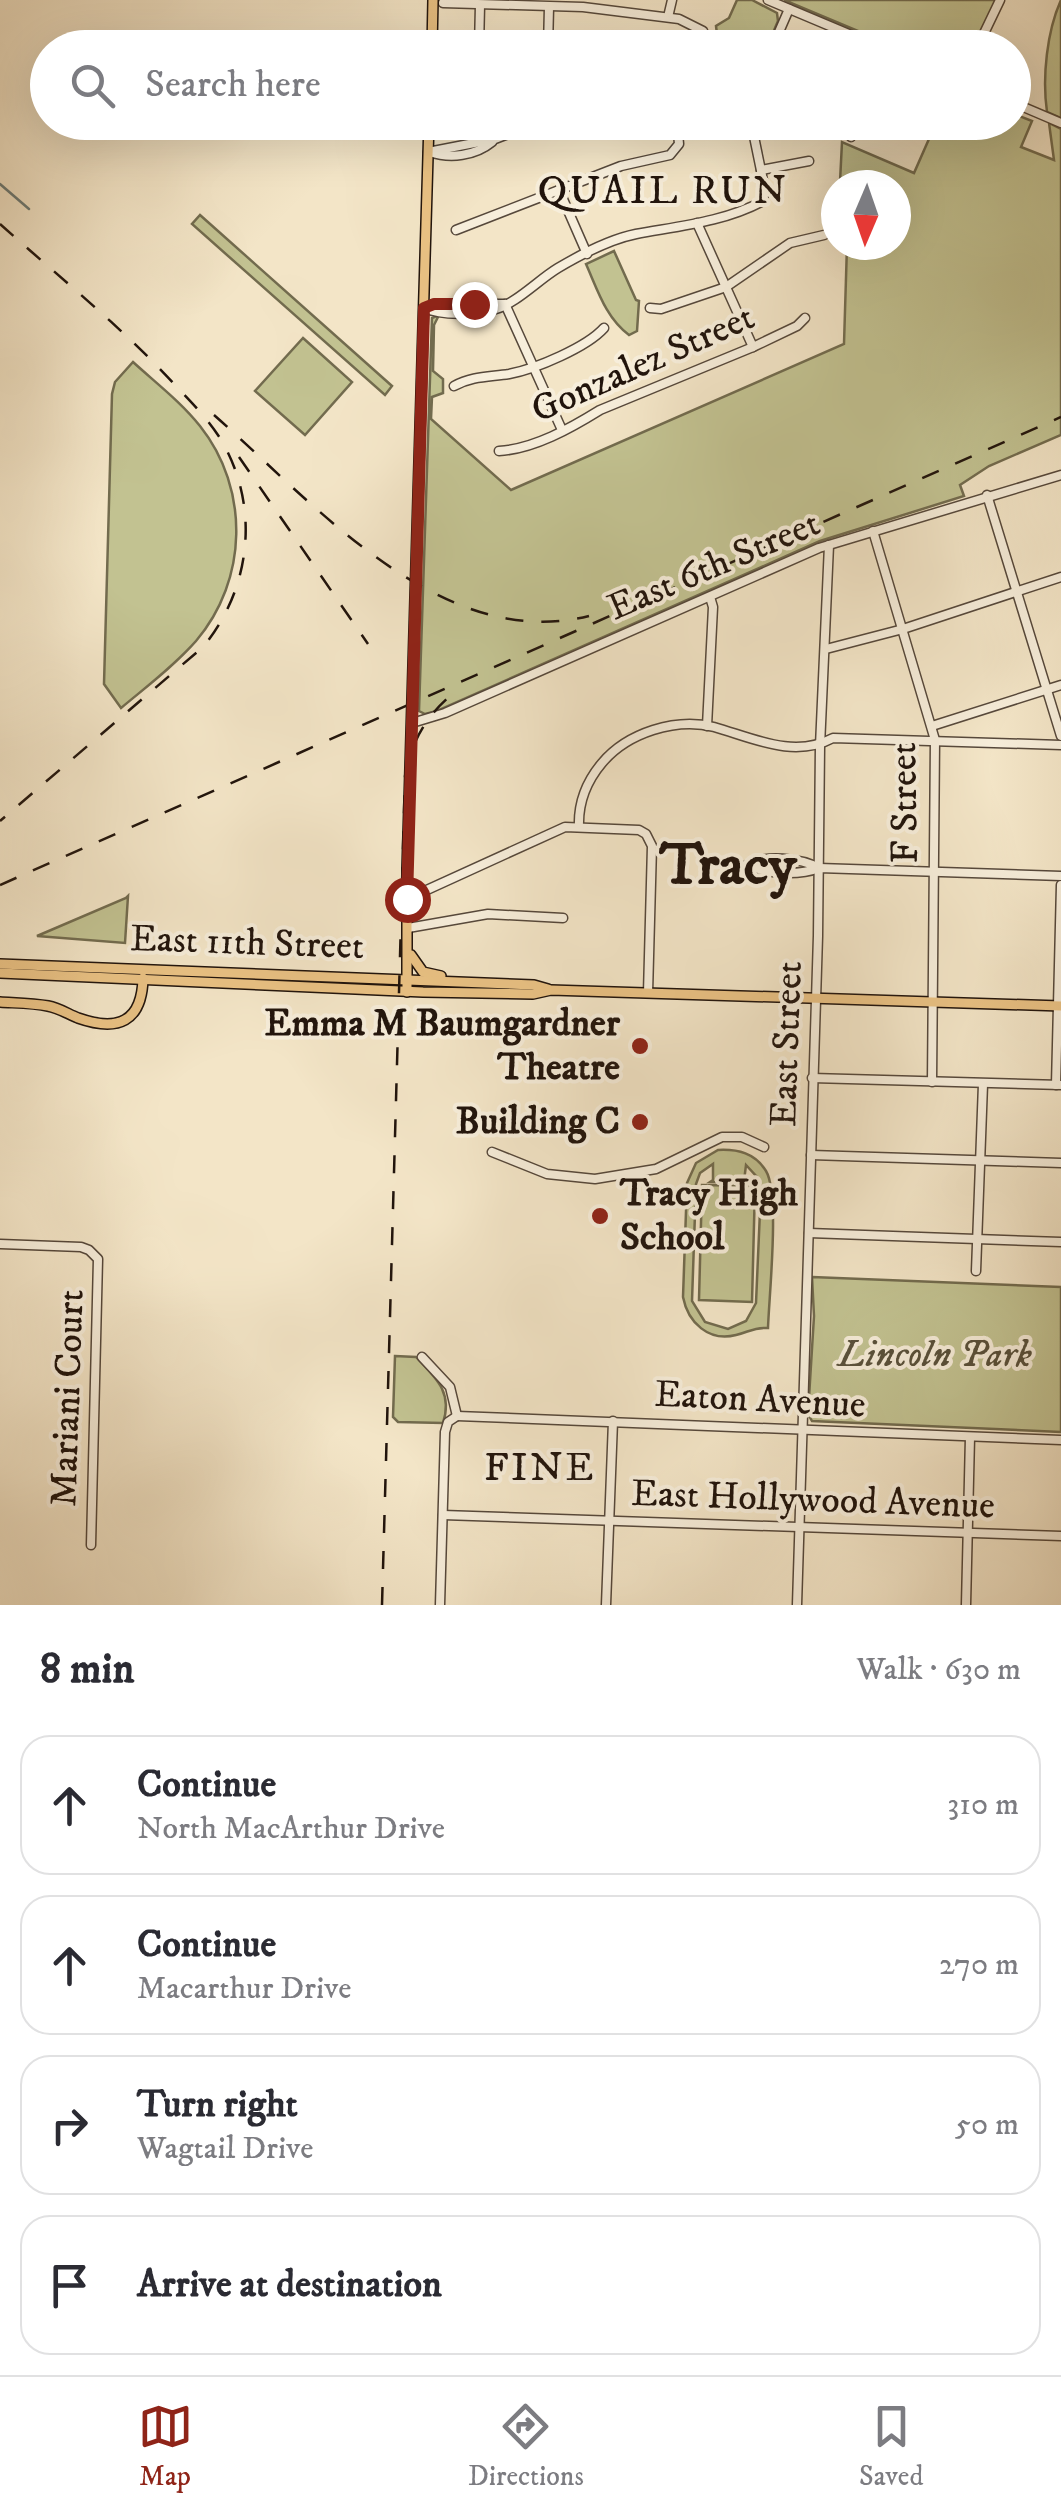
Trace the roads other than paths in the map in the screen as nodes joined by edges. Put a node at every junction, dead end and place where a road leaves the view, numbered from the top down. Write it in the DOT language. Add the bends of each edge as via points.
graph roads {
  1 [pos="672,0"];
  2 [pos="768,0"];
  3 [pos="1000,0"];
  4 [pos="438,1"];
  5 [pos="480,4"];
  6 [pos="550,6"];
  7 [pos="789,9"];
  8 [pos="668,17"];
  9 [pos="434,30"];
  10 [pos="479,30"];
  11 [pos="549,30"];
  12 [pos="700,30"];
  13 [pos="780,30"];
  14 [pos="839,30"];
  15 [pos="986,30"];
  16 [pos="1031,110"];
  17 [pos="1061,123"];
  18 [pos="428,140"];
  19 [pos="495,140"];
  20 [pos="677,140"];
  21 [pos="755,140"];
  22 [pos="428,152"];
  23 [pos="809,160"];
  24 [pos="761,170"];
  25 [pos="559,190"];
  26 [pos="697,224"];
  27 [pos="456,230"];
  28 [pos="821,236"];
  29 [pos="587,254"];
  30 [pos="726,286"];
  31 [pos="505,304"];
  32 [pos="424,308"];
  33 [pos="650,308"];
  34 [pos="805,318"];
  35 [pos="604,328"];
  36 [pos="753,347"];
  37 [pos="534,366"];
  38 [pos="454,386"];
  39 [pos="562,430"];
  40 [pos="500,452"];
  41 [pos="1061,472"];
  42 [pos="987,495"];
  43 [pos="873,531"];
  44 [pos="828,545"];
  45 [pos="1061,577"];
  46 [pos="1015,590"];
  47 [pos="710,597"];
  48 [pos="903,629"];
  49 [pos="826,650"];
  50 [pos="1061,686"];
  51 [pos="1047,690"];
  52 [pos="412,723"];
  53 [pos="707,726"];
  54 [pos="932,726"];
  55 [pos="1061,736"];
  56 [pos="935,740"];
  57 [pos="1061,745"];
  58 [pos="820,746"];
  59 [pos="579,827"];
  60 [pos="819,868"];
  61 [pos="934,873"];
  62 [pos="1061,876"];
  63 [pos="1061,885"];
  64 [pos="407,899"];
  65 [pos="563,918"];
  66 [pos="408,928"];
  67 [pos="408,949"];
  68 [pos="0,964"];
  69 [pos="0,973"];
  70 [pos="143,975"];
  71 [pos="408,979"];
  72 [pos="492,983"];
  73 [pos="551,990"];
  74 [pos="407,992"];
  75 [pos="648,993"];
  76 [pos="816,998"];
  77 [pos="0,1002"];
  78 [pos="932,1002"];
  79 [pos="1060,1006"];
  80 [pos="812,1078"];
  81 [pos="932,1082"];
  82 [pos="983,1084"];
  83 [pos="1058,1085"];
  84 [pos="764,1146"];
  85 [pos="492,1152"];
  86 [pos="811,1155"];
  87 [pos="980,1162"];
  88 [pos="1061,1163"];
  89 [pos="809,1233"];
  90 [pos="977,1239"];
  91 [pos="1061,1242"];
  92 [pos="0,1244"];
  93 [pos="976,1271"];
  94 [pos="422,1356"];
  95 [pos="457,1416"];
  96 [pos="612,1421"];
  97 [pos="803,1429"];
  98 [pos="970,1437"];
  99 [pos="1061,1440"];
  100 [pos="443,1515"];
  101 [pos="610,1520"];
  102 [pos="800,1526"];
  103 [pos="968,1532"];
  104 [pos="1061,1536"];
  105 [pos="91,1545"];
  106 [pos="440,1605"];
  107 [pos="606,1605"];
  108 [pos="797,1605"];
  109 [pos="966,1605"];
  1 -- 8 [label="street"];
  2 -- 7 [label="street"];
  3 -- 15 [label="street"];
  4 -- 5 [label="street"];
  4 -- 9 [label="main road"];
  5 -- 6 [label="street"];
  5 -- 10 [label="street"];
  6 -- 8 [label="street"];
  6 -- 11 [label="street"];
  7 -- 13 [label="street"];
  7 -- 14 [label="street"];
  8 -- 12 [label="street"];
  16 -- 17 [label="street"];
  18 -- 22 [label="main road"];
  19 -- 22 [label="street"];
  20 -- 25 [label="street" via="670,155"];
  21 -- 24 [label="street"];
  22 -- 32 [label="main road"];
  23 -- 24 [label="street"];
  24 -- 26 [label="street" via="763,201"];
  25 -- 27 [label="street"];
  25 -- 29 [label="street"];
  26 -- 29 [label="street" via="636,234"];
  26 -- 30 [label="street"];
  28 -- 30 [label="street" via="790,243"];
  29 -- 31 [label="street"];
  30 -- 33 [label="street"];
  30 -- 36 [label="street"];
  31 -- 32 [label="street"];
  31 -- 37 [label="street"];
  32 -- 52 [label="main road"];
  34 -- 36 [label="street, Gonzalez Street"];
  35 -- 37 [label="street"];
  36 -- 39 [label="street, Gonzalez Street"];
  37 -- 38 [label="street"];
  37 -- 39 [label="street"];
  39 -- 40 [label="street, Gonzalez Street"];
  41 -- 42 [label="street, East 6th Street"];
  42 -- 43 [label="street, East 6th Street"];
  42 -- 46 [label="street"];
  43 -- 44 [label="street, East 6th Street"];
  43 -- 48 [label="street, F Street"];
  44 -- 47 [label="street, East 6th Street"];
  44 -- 49 [label="street, East Street"];
  45 -- 46 [label="street"];
  46 -- 48 [label="street"];
  46 -- 51 [label="street"];
  47 -- 52 [label="street, East 6th Street"];
  47 -- 53 [label="street"];
  48 -- 49 [label="street"];
  48 -- 54 [label="street, F Street"];
  49 -- 58 [label="street, East Street"];
  50 -- 51 [label="street"];
  51 -- 54 [label="street"];
  51 -- 55 [label="street"];
  52 -- 64 [label="main road"];
  53 -- 58 [label="street" via="766,744"];
  53 -- 59 [label="street" via="655,730 624,742 593,774"];
  54 -- 56 [label="street, F Street"];
  56 -- 57 [label="street"];
  56 -- 58 [label="street" via="834,738"];
  56 -- 61 [label="street, F Street"];
  58 -- 60 [label="street, East Street"];
  59 -- 64 [label="street" via="556,830"];
  59 -- 75 [label="street" via="639,830 650,839"];
  60 -- 60 [label="street" via="757,859 747,864 792,872"];
  60 -- 61 [label="street"];
  60 -- 76 [label="street, East Street"];
  61 -- 62 [label="street"];
  61 -- 78 [label="street, F Street"];
  63 -- 79 [label="street"];
  64 -- 66 [label="main road"];
  65 -- 66 [label="street" via="488,914"];
  66 -- 67 [label="main road"];
  67 -- 71 [label="main road"];
  67 -- 72 [label="main road" via="427,974"];
  68 -- 70 [label="main road, East 11th Street"];
  69 -- 70 [label="main road, East 11th Street"];
  70 -- 71 [label="main road, East 11th Street"];
  70 -- 74 [label="main road, East 11th Street"];
  70 -- 77 [label="main road" via="138,1010 116,1022"];
  71 -- 72 [label="main road, East 11th Street"];
  71 -- 74 [label="main road"];
  72 -- 73 [label="main road, East 11th Street"];
  73 -- 74 [label="main road, East 11th Street"];
  73 -- 75 [label="main road, East 11th Street"];
  75 -- 76 [label="main road, East 11th Street"];
  76 -- 78 [label="main road, East 11th Street"];
  76 -- 80 [label="street, East Street"];
  78 -- 79 [label="main road, East 11th Street"];
  78 -- 81 [label="street, F Street"];
  79 -- 83 [label="street"];
  80 -- 81 [label="street"];
  80 -- 86 [label="street, East Street"];
  81 -- 82 [label="street"];
  82 -- 83 [label="street"];
  82 -- 87 [label="street"];
  84 -- 85 [label="street" via="722,1137 656,1170 595,1180 538,1171"];
  86 -- 87 [label="street"];
  86 -- 89 [label="street, East Street"];
  87 -- 88 [label="street"];
  87 -- 90 [label="street"];
  89 -- 90 [label="street"];
  89 -- 97 [label="street, East Street"];
  90 -- 91 [label="street"];
  90 -- 93 [label="street"];
  92 -- 105 [label="street, Mariani Court" via="80,1247 100,1266"];
  94 -- 95 [label="street" via="450,1387"];
  95 -- 96 [label="street, Eaton Avenue"];
  95 -- 100 [label="street" via="446,1432"];
  96 -- 97 [label="street, Eaton Avenue"];
  96 -- 101 [label="street"];
  97 -- 98 [label="street, Eaton Avenue"];
  97 -- 102 [label="street, East Street"];
  98 -- 99 [label="street, Eaton Avenue"];
  98 -- 103 [label="street"];
  100 -- 101 [label="street, East Hollywood Avenue"];
  100 -- 106 [label="street"];
  101 -- 102 [label="street, East Hollywood Avenue"];
  101 -- 107 [label="street"];
  102 -- 103 [label="street, East Hollywood Avenue"];
  102 -- 108 [label="street, East Street"];
  103 -- 104 [label="street, East Hollywood Avenue"];
  103 -- 109 [label="street"];
}
